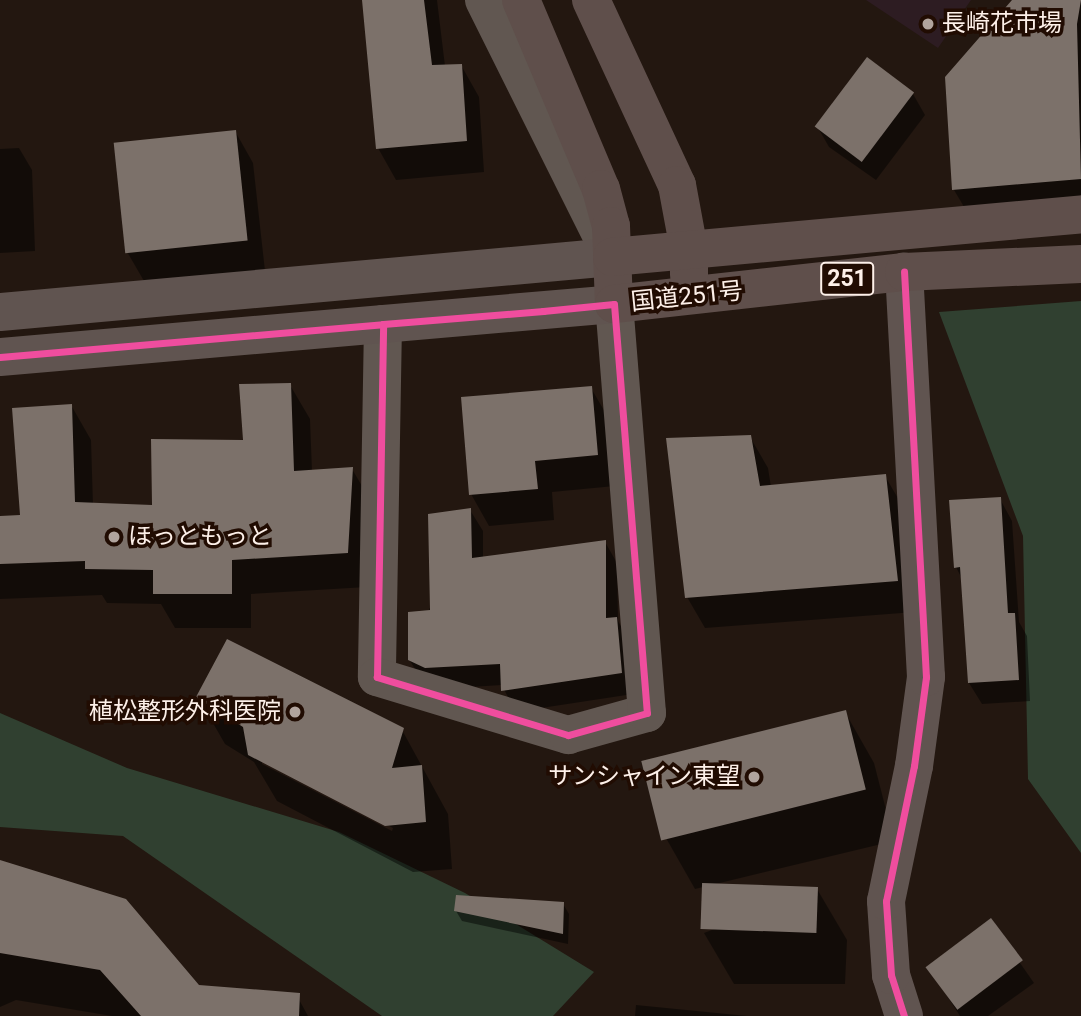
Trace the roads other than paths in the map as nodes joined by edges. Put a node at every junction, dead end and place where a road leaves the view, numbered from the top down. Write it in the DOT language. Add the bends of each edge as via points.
graph roads {
  1 [pos="484,0"];
  2 [pos="521,0"];
  3 [pos="591,0"];
  4 [pos="1081,214"];
  5 [pos="690,250"];
  6 [pos="612,257"];
  7 [pos="1081,264"];
  8 [pos="904,272"];
  9 [pos="689,297"];
  10 [pos="614,304"];
  11 [pos="0,312"];
  12 [pos="383,324"];
  13 [pos="0,357"];
  14 [pos="904,1016"];
  1 -- 6 [label="street"];
  2 -- 6 [label="highway, 国道251号" via="601,189 611,226"];
  3 -- 5 [label="highway, 国道251号" via="677,185"];
  4 -- 5 [label="highway, 国道251号 / 251"];
  5 -- 6 [label="highway"];
  5 -- 9 [label="highway"];
  6 -- 10 [label="highway, 国道251号"];
  6 -- 11 [label="street"];
  7 -- 8 [label="highway, 国道251号 / 251"];
  8 -- 9 [label="highway, 国道251号 / 251"];
  8 -- 14 [label="street" via="926,677 914,766 886,901 891,975"];
  9 -- 10 [label="highway, 国道251号 / 251"];
  10 -- 12 [label="street"];
  10 -- 12 [label="street" via="647,713 568,735 377,677"];
  12 -- 13 [label="street"];
}
